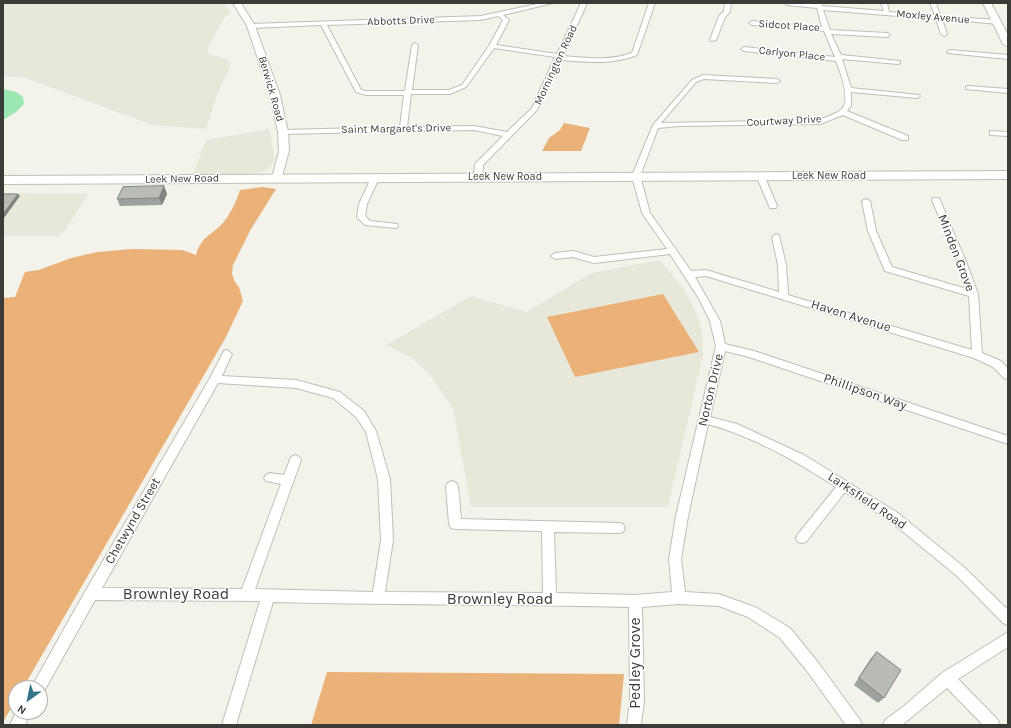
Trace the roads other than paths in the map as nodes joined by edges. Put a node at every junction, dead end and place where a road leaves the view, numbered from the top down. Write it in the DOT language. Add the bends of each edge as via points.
graph roads {
  1 [pos="239,3"];
  2 [pos="550,3"];
  3 [pos="584,3"];
  4 [pos="652,3"];
  5 [pos="728,3"];
  6 [pos="787,3"];
  7 [pos="884,3"];
  8 [pos="934,3"];
  9 [pos="987,3"];
  10 [pos="818,6"];
  11 [pos="887,13"];
  12 [pos="500,15"];
  13 [pos="937,17"];
  14 [pos="998,22"];
  15 [pos="323,23"];
  16 [pos="752,23"];
  17 [pos="251,26"];
  18 [pos="827,30"];
  19 [pos="944,34"];
  20 [pos="887,35"];
  21 [pos="713,40"];
  22 [pos="1008,44"];
  23 [pos="415,45"];
  24 [pos="492,46"];
  25 [pos="744,49"];
  26 [pos="950,52"];
  27 [pos="559,57"];
  28 [pos="1008,57"];
  29 [pos="839,58"];
  30 [pos="898,62"];
  31 [pos="777,81"];
  32 [pos="968,88"];
  33 [pos="848,90"];
  34 [pos="1008,91"];
  35 [pos="408,94"];
  36 [pos="917,96"];
  37 [pos="843,112"];
  38 [pos="655,126"];
  39 [pos="403,128"];
  40 [pos="283,132"];
  41 [pos="993,133"];
  42 [pos="1008,134"];
  43 [pos="509,135"];
  44 [pos="905,138"];
  45 [pos="760,175"];
  46 [pos="1008,175"];
  47 [pos="636,176"];
  48 [pos="953,176"];
  49 [pos="478,177"];
  50 [pos="277,178"];
  51 [pos="376,178"];
  52 [pos="3,180"];
  53 [pos="1008,181"];
  54 [pos="936,200"];
  55 [pos="866,201"];
  56 [pos="773,206"];
  57 [pos="394,226"];
  58 [pos="776,237"];
  59 [pos="673,251"];
  60 [pos="555,256"];
  61 [pos="689,274"];
  62 [pos="973,294"];
  63 [pos="784,296"];
  64 [pos="721,346"];
  65 [pos="227,354"];
  66 [pos="977,355"];
  67 [pos="1008,375"];
  68 [pos="215,379"];
  69 [pos="704,419"];
  70 [pos="1008,440"];
  71 [pos="295,460"];
  72 [pos="270,478"];
  73 [pos="289,480"];
  74 [pos="844,485"];
  75 [pos="452,486"];
  76 [pos="548,527"];
  77 [pos="619,528"];
  78 [pos="802,538"];
  79 [pos="91,594"];
  80 [pos="246,595"];
  81 [pos="268,596"];
  82 [pos="378,598"];
  83 [pos="679,598"];
  84 [pos="550,599"];
  85 [pos="636,601"];
  86 [pos="1008,619"];
  87 [pos="1008,639"];
  88 [pos="947,678"];
  89 [pos="43,680"];
  90 [pos="229,725"];
  91 [pos="634,725"];
  92 [pos="854,725"];
  93 [pos="890,725"];
  94 [pos="992,725"];
  1 -- 17 [label="street, Berwick Road"];
  2 -- 12 [label="street, Abbotts Drive"];
  3 -- 27 [label="street, Mornington Road"];
  4 -- 27 [label="street" via="635,54 624,60 613,61"];
  5 -- 21 [label="street" via="727,12 722,16"];
  6 -- 10 [label="street, Moxley Avenue"];
  7 -- 11 [label="street"];
  8 -- 13 [label="street"];
  9 -- 14 [label="main road"];
  10 -- 11 [label="street, Moxley Avenue"];
  10 -- 18 [label="street"];
  11 -- 13 [label="street, Moxley Avenue"];
  12 -- 15 [label="street, Abbotts Drive" via="481,18"];
  12 -- 24 [label="street" via="506,20"];
  13 -- 14 [label="street, Moxley Avenue"];
  13 -- 19 [label="street"];
  14 -- 22 [label="main road"];
  15 -- 17 [label="street, Abbotts Drive"];
  15 -- 35 [label="street" via="358,91"];
  16 -- 18 [label="street, Sidcot Place"];
  17 -- 40 [label="street, Berwick Road" via="275,95"];
  18 -- 20 [label="street, Sidcot Place"];
  18 -- 29 [label="street"];
  23 -- 35 [label="street"];
  24 -- 27 [label="street"];
  24 -- 35 [label="street" via="464,86 450,92"];
  25 -- 29 [label="street, Carlyon Place"];
  26 -- 28 [label="street"];
  27 -- 43 [label="street, Mornington Road" via="535,109"];
  29 -- 30 [label="street, Carlyon Place"];
  29 -- 33 [label="street"];
  31 -- 38 [label="street" via="703,77 694,81"];
  32 -- 34 [label="street"];
  33 -- 36 [label="street"];
  33 -- 37 [label="street" via="848,106"];
  35 -- 39 [label="street"];
  37 -- 38 [label="street, Courtway Drive" via="820,122"];
  37 -- 44 [label="street"];
  38 -- 47 [label="street"];
  39 -- 40 [label="street, Saint Margaret's Drive"];
  39 -- 43 [label="street, Saint Margaret's Drive" via="474,128"];
  40 -- 50 [label="street, Berwick Road" via="284,151"];
  41 -- 42 [label="street"];
  43 -- 49 [label="street, Mornington Road" via="479,164"];
  45 -- 47 [label="highway, Leek New Road"];
  45 -- 48 [label="highway, Leek New Road"];
  45 -- 56 [label="street"];
  46 -- 48 [label="highway, Leek New Road"];
  47 -- 49 [label="highway, Leek New Road"];
  47 -- 59 [label="street, Norton Drive" via="646,213"];
  48 -- 53 [label="highway" via="968,181"];
  49 -- 51 [label="highway, Leek New Road"];
  50 -- 51 [label="highway, Leek New Road"];
  50 -- 52 [label="highway, Leek New Road"];
  51 -- 57 [label="street" via="363,204 361,217 368,223"];
  54 -- 62 [label="street, Minden Grove" via="964,264"];
  55 -- 62 [label="street" via="872,231 888,269"];
  58 -- 63 [label="street" via="782,265"];
  59 -- 60 [label="street" via="594,260 573,254"];
  59 -- 61 [label="street, Norton Drive"];
  61 -- 63 [label="street, Haven Avenue" via="706,273"];
  61 -- 64 [label="street, Norton Drive" via="715,321"];
  62 -- 66 [label="street, Minden Grove"];
  63 -- 66 [label="street, Haven Avenue"];
  64 -- 69 [label="street, Norton Drive"];
  64 -- 70 [label="street, Phillipson Way"];
  65 -- 68 [label="street, Chetwynd Street"];
  66 -- 67 [label="street, Haven Avenue" via="997,364"];
  68 -- 79 [label="street, Chetwynd Street"];
  68 -- 82 [label="street" via="296,384 336,395 360,414 371,431 384,479 387,540"];
  69 -- 74 [label="street, Larksfield Road" via="733,427 800,458"];
  69 -- 83 [label="street, Norton Drive" via="675,559"];
  71 -- 73 [label="street"];
  72 -- 73 [label="street"];
  73 -- 80 [label="street"];
  74 -- 78 [label="street"];
  74 -- 86 [label="street, Larksfield Road" via="894,517 918,536 961,572"];
  75 -- 76 [label="street" via="455,524"];
  76 -- 77 [label="street"];
  76 -- 84 [label="street"];
  79 -- 80 [label="street, Brownley Road"];
  79 -- 89 [label="street, Chetwynd Street"];
  80 -- 81 [label="street, Brownley Road"];
  81 -- 82 [label="street, Brownley Road"];
  81 -- 90 [label="street"];
  82 -- 84 [label="street, Brownley Road"];
  83 -- 85 [label="street, Brownley Road"];
  83 -- 92 [label="street, Brownley Road" via="719,600 752,612 784,633 812,666"];
  84 -- 85 [label="street, Brownley Road"];
  85 -- 91 [label="street, Pedley Grove" via="637,700"];
  87 -- 88 [label="street"];
  88 -- 93 [label="street"];
  88 -- 94 [label="street"];
}
